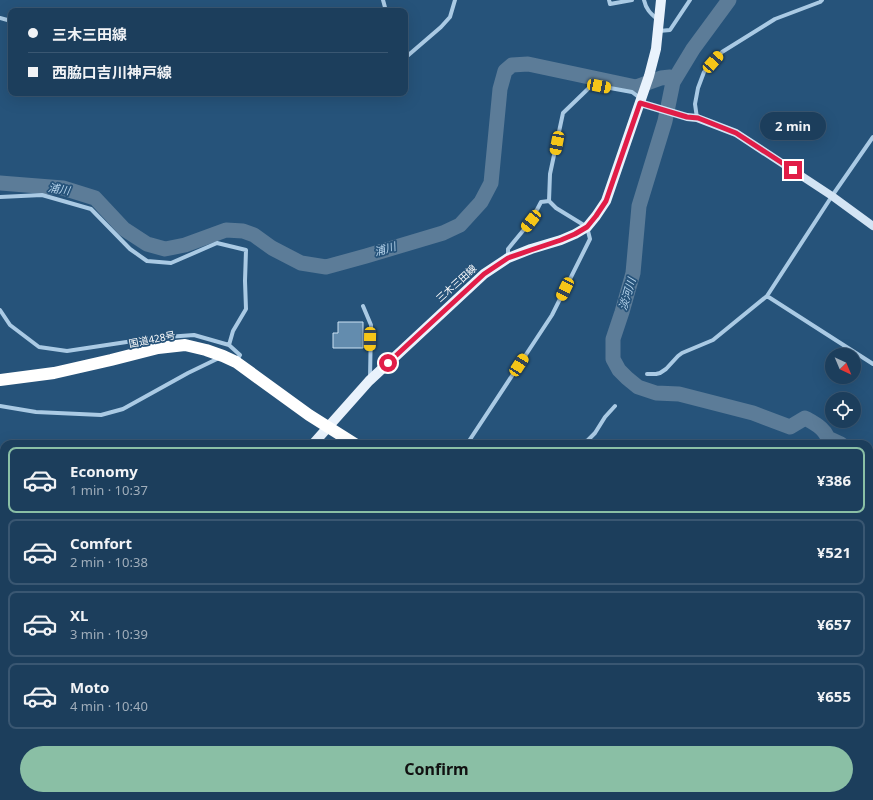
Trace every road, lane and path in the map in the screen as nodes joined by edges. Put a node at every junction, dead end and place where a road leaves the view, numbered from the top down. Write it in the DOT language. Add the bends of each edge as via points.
graph roads {
  1 [pos="455,0"];
  2 [pos="609,0"];
  3 [pos="632,0"];
  4 [pos="644,0"];
  5 [pos="661,0"];
  6 [pos="690,0"];
  7 [pos="822,0"];
  8 [pos="659,20"];
  9 [pos="658,31"];
  10 [pos="408,55"];
  11 [pos="643,99"];
  12 [pos="698,118"];
  13 [pos="873,137"];
  14 [pos="832,196"];
  15 [pos="0,197"];
  16 [pos="549,201"];
  17 [pos="873,226"];
  18 [pos="587,227"];
  19 [pos="508,258"];
  20 [pos="767,296"];
  21 [pos="363,306"];
  22 [pos="0,310"];
  23 [pos="229,345"];
  24 [pos="223,356"];
  25 [pos="236,362"];
  26 [pos="873,364"];
  27 [pos="647,374"];
  28 [pos="0,380"];
  29 [pos="370,381"];
  30 [pos="0,406"];
  31 [pos="615,406"];
  32 [pos="328,426"];
  33 [pos="316,440"];
  34 [pos="349,440"];
  35 [pos="470,440"];
  36 [pos="588,440"];
  1 -- 10 [label="street" via="450,17"];
  2 -- 3 [label="street" via="610,4"];
  4 -- 8 [label="street" via="650,14"];
  5 -- 8 [label="main road, 三木三田線"];
  6 -- 9 [label="street" via="670,30"];
  7 -- 12 [label="street" via="775,19 722,52 704,72 698,88 694,104"];
  8 -- 9 [label="main road, 三木三田線"];
  9 -- 11 [label="main road, 三木三田線"];
  11 -- 12 [label="main road" via="687,117"];
  11 -- 16 [label="street" via="632,92 591,86 563,112 550,174"];
  11 -- 18 [label="main road, 三木三田線" via="606,201"];
  12 -- 14 [label="main road" via="736,133"];
  13 -- 14 [label="street"];
  14 -- 17 [label="main road"];
  14 -- 20 [label="street"];
  15 -- 23 [label="street" via="42,195 91,209 130,249 147,261 171,264 217,243 246,250 246,309 233,331"];
  16 -- 18 [label="street"];
  16 -- 19 [label="street" via="541,202 531,221 508,249"];
  18 -- 19 [label="main road, 三木三田線" via="561,240"];
  18 -- 35 [label="street" via="590,239 552,315"];
  19 -- 29 [label="main road, 三木三田線" via="484,274"];
  20 -- 26 [label="street"];
  20 -- 27 [label="street" via="713,340 682,353 660,373"];
  21 -- 29 [label="street" via="371,325"];
  22 -- 23 [label="street" via="10,325 40,347 67,351 153,338 194,335"];
  23 -- 25 [label="street" via="240,355"];
  24 -- 25 [label="highway, 国道428号"];
  24 -- 28 [label="highway, 国道428号" via="185,345 158,348 54,373"];
  24 -- 30 [label="street" via="123,409 101,415 36,412"];
  25 -- 32 [label="highway, 国道428号"];
  29 -- 32 [label="main road, 三木三田線"];
  31 -- 36 [label="street"];
  32 -- 33 [label="main road, 三木三田線"];
  32 -- 34 [label="highway, 国道428号"];
}
